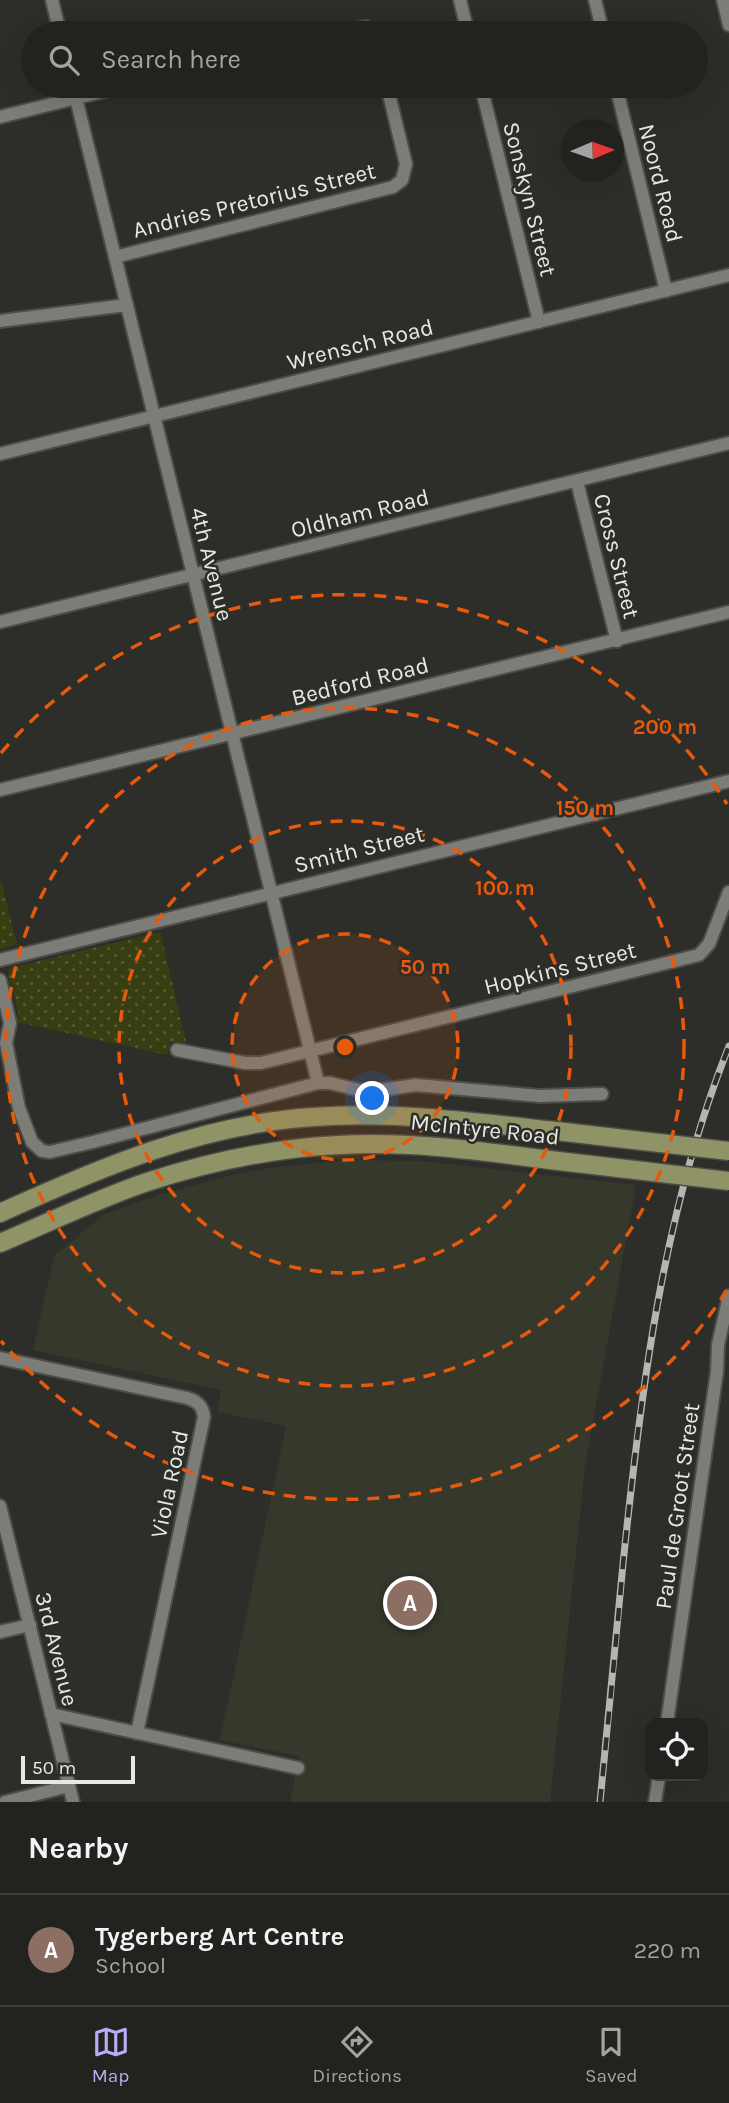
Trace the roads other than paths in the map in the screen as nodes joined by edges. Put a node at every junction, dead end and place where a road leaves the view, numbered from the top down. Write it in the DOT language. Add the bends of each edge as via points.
graph roads {
  1 [pos="52,0"];
  2 [pos="460,0"];
  3 [pos="594,0"];
  4 [pos="723,0"];
  5 [pos="57,21"];
  6 [pos="465,21"];
  7 [pos="600,21"];
  8 [pos="729,25"];
  9 [pos="57,98"];
  10 [pos="76,98"];
  11 [pos="390,98"];
  12 [pos="484,98"];
  13 [pos="619,98"];
  14 [pos="0,117"];
  15 [pos="115,257"];
  16 [pos="729,275"];
  17 [pos="666,290"];
  18 [pos="127,305"];
  19 [pos="0,321"];
  20 [pos="539,322"];
  21 [pos="153,416"];
  22 [pos="729,443"];
  23 [pos="0,453"];
  24 [pos="577,482"];
  25 [pos="193,575"];
  26 [pos="729,612"];
  27 [pos="0,622"];
  28 [pos="617,640"];
  29 [pos="232,734"];
  30 [pos="729,781"];
  31 [pos="0,790"];
  32 [pos="729,891"];
  33 [pos="270,892"];
  34 [pos="0,960"];
  35 [pos="0,979"];
  36 [pos="177,1050"];
  37 [pos="309,1052"];
  38 [pos="318,1083"];
  39 [pos="601,1094"];
  40 [pos="729,1151"];
  41 [pos="729,1181"];
  42 [pos="0,1213"];
  43 [pos="0,1243"];
  44 [pos="729,1296"];
  45 [pos="0,1358"];
  46 [pos="724,1359"];
  47 [pos="0,1506"];
  48 [pos="30,1625"];
  49 [pos="0,1632"];
  50 [pos="51,1714"];
  51 [pos="668,1718"];
  52 [pos="137,1733"];
  53 [pos="298,1768"];
  54 [pos="658,1781"];
  55 [pos="69,1786"];
  56 [pos="5,1802"];
  57 [pos="73,1802"];
  58 [pos="655,1802"];
  1 -- 5 [label="street"];
  2 -- 6 [label="street"];
  3 -- 7 [label="street"];
  4 -- 8 [label="street"];
  9 -- 14 [label="street"];
  10 -- 15 [label="street, 4th Avenue"];
  11 -- 15 [label="street, Andries Pretorius Street" via="406,163 402,180 393,187"];
  12 -- 20 [label="street, Sonskyn Street"];
  13 -- 17 [label="street, Noord Road"];
  15 -- 18 [label="street, 4th Avenue"];
  16 -- 17 [label="street, Wrensch Road"];
  17 -- 20 [label="street, Wrensch Road"];
  18 -- 19 [label="street"];
  18 -- 21 [label="street, 4th Avenue"];
  20 -- 21 [label="street, Wrensch Road"];
  21 -- 23 [label="street, Wrensch Road"];
  21 -- 25 [label="street, 4th Avenue"];
  22 -- 24 [label="street, Oldham Road"];
  24 -- 25 [label="street, Oldham Road"];
  24 -- 28 [label="street, Cross Street"];
  25 -- 27 [label="street, Oldham Road"];
  25 -- 29 [label="street, 4th Avenue"];
  26 -- 28 [label="street, Bedford Road"];
  28 -- 29 [label="street, Bedford Road"];
  29 -- 31 [label="street, Bedford Road"];
  29 -- 33 [label="street, 4th Avenue"];
  30 -- 33 [label="street, Smith Street"];
  32 -- 37 [label="street, Hopkins Street" via="709,944 699,954"];
  33 -- 34 [label="street, Smith Street"];
  33 -- 37 [label="street, 4th Avenue"];
  35 -- 38 [label="street" via="19,1108 32,1142 43,1151"];
  36 -- 37 [label="street, Hopkins Street" via="252,1064"];
  37 -- 38 [label="street, 4th Avenue"];
  38 -- 39 [label="street" via="367,1092 416,1085 540,1096"];
  40 -- 42 [label="main road, McIntyre Road, bridge" via="393,1115 310,1117 231,1129 147,1152"];
  41 -- 43 [label="main road, McIntyre Road, bridge" via="448,1147 339,1145 279,1151 195,1168 145,1183"];
  44 -- 46 [label="street, Paul de Groot Street" via="718,1345"];
  45 -- 52 [label="street, Viola Road" via="194,1399 204,1412"];
  46 -- 51 [label="street, Paul de Groot Street"];
  47 -- 48 [label="street, 3rd Avenue"];
  48 -- 49 [label="street"];
  48 -- 50 [label="street, 3rd Avenue"];
  50 -- 52 [label="street"];
  50 -- 55 [label="street, 3rd Avenue"];
  52 -- 53 [label="street"];
  54 -- 58 [label="street"];
  55 -- 56 [label="street"];
  55 -- 57 [label="street, 3rd Avenue"];
}
